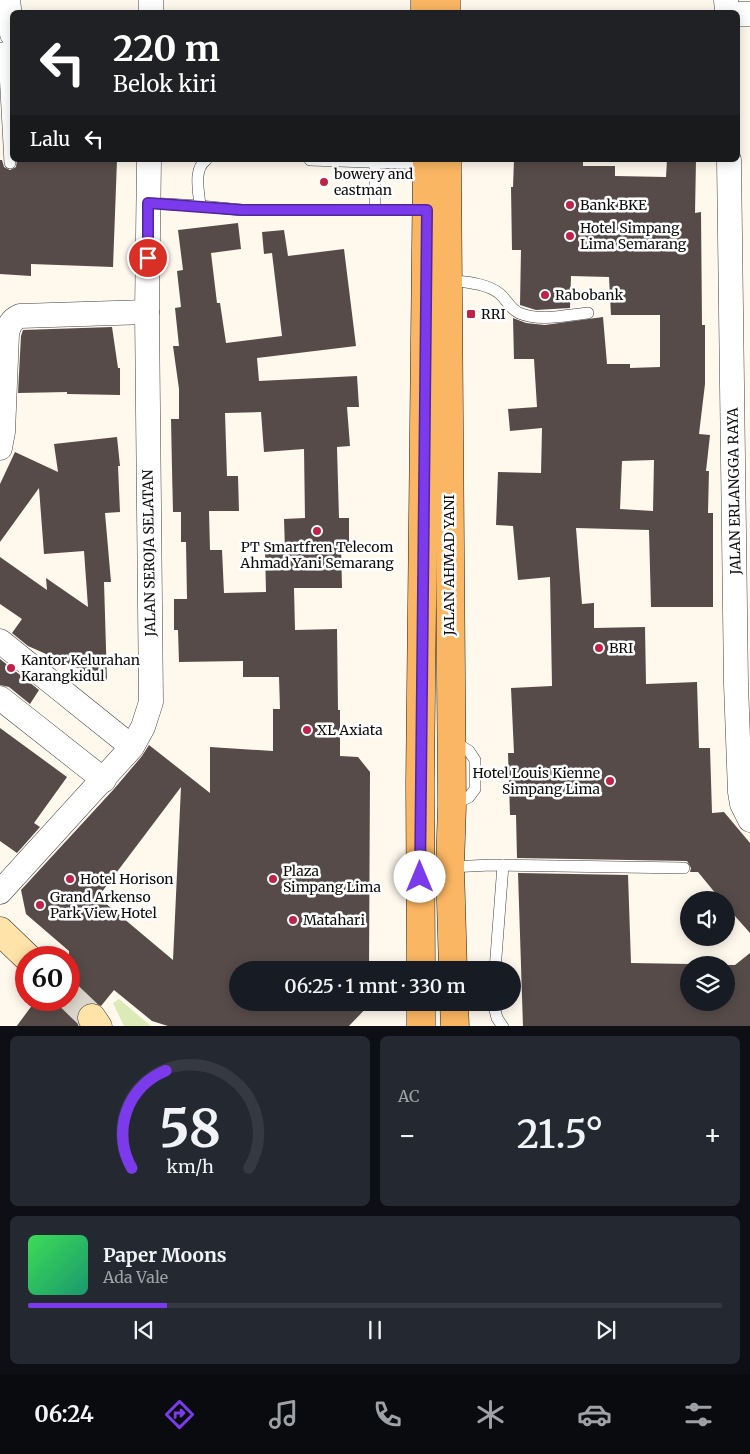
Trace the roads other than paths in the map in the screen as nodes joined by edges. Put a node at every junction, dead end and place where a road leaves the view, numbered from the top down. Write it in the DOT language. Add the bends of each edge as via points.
graph roads {
  1 [pos="8,0"];
  2 [pos="7,49"];
  3 [pos="149,162"];
  4 [pos="204,162"];
  5 [pos="353,162"];
  6 [pos="404,162"];
  7 [pos="434,162"];
  8 [pos="434,162"];
  9 [pos="729,162"];
  10 [pos="10,163"];
  11 [pos="375,163"];
  12 [pos="148,203"];
  13 [pos="200,206"];
  14 [pos="375,209"];
  15 [pos="427,210"];
  16 [pos="448,280"];
  17 [pos="147,312"];
  18 [pos="588,312"];
  19 [pos="0,448"];
  20 [pos="742,489"];
  21 [pos="0,641"];
  22 [pos="743,684"];
  23 [pos="0,698"];
  24 [pos="132,747"];
  25 [pos="104,780"];
  26 [pos="750,820"];
  27 [pos="503,865"];
  28 [pos="450,868"];
  29 [pos="684,868"];
  30 [pos="0,892"];
  31 [pos="0,932"];
  32 [pos="15,946"];
  33 [pos="421,961"];
  34 [pos="453,961"];
  35 [pos="496,961"];
  36 [pos="421,1011"];
  37 [pos="454,1011"];
  38 [pos="495,1011"];
  39 [pos="421,1026"];
  40 [pos="454,1026"];
  41 [pos="503,1026"];
  1 -- 2 [label="street"];
  2 -- 10 [label="lane"];
  3 -- 12 [label="street, JALAN SEROJA SELATAN"];
  4 -- 13 [label="lane" via="198,172"];
  5 -- 11 [label="lane"];
  6 -- 11 [label="lane"];
  7 -- 15 [label="main road, JALAN AHMAD YANI"];
  8 -- 16 [label="main road, JALAN AHMAD YANI"];
  9 -- 20 [label="street, JALAN ERLANGGA RAYA"];
  11 -- 14 [label="lane"];
  12 -- 13 [label="lane"];
  12 -- 17 [label="street, JALAN SEROJA SELATAN"];
  13 -- 14 [label="lane" via="242,210"];
  14 -- 15 [label="lane"];
  15 -- 33 [label="main road, JALAN AHMAD YANI"];
  16 -- 18 [label="lane" via="485,286 499,293 520,314 539,318"];
  16 -- 28 [label="main road, JALAN AHMAD YANI"];
  17 -- 19 [label="street" via="20,316 15,319 7,334"];
  17 -- 24 [label="street, JALAN SEROJA SELATAN" via="151,702"];
  20 -- 22 [label="street, JALAN ERLANGGA RAYA"];
  21 -- 24 [label="street"];
  22 -- 26 [label="street, JALAN ERLANGGA RAYA" via="740,792"];
  23 -- 25 [label="street"];
  24 -- 25 [label="street, JALAN SEROJA SELATAN"];
  25 -- 30 [label="street, JALAN SEROJA SELATAN"];
  27 -- 28 [label="lane"];
  27 -- 29 [label="lane"];
  27 -- 35 [label="lane"];
  28 -- 34 [label="main road, JALAN AHMAD YANI"];
  31 -- 32 [label="main road"];
  36 -- 39 [label="main road"];
  37 -- 40 [label="main road"];
  38 -- 41 [label="lane"];
}
